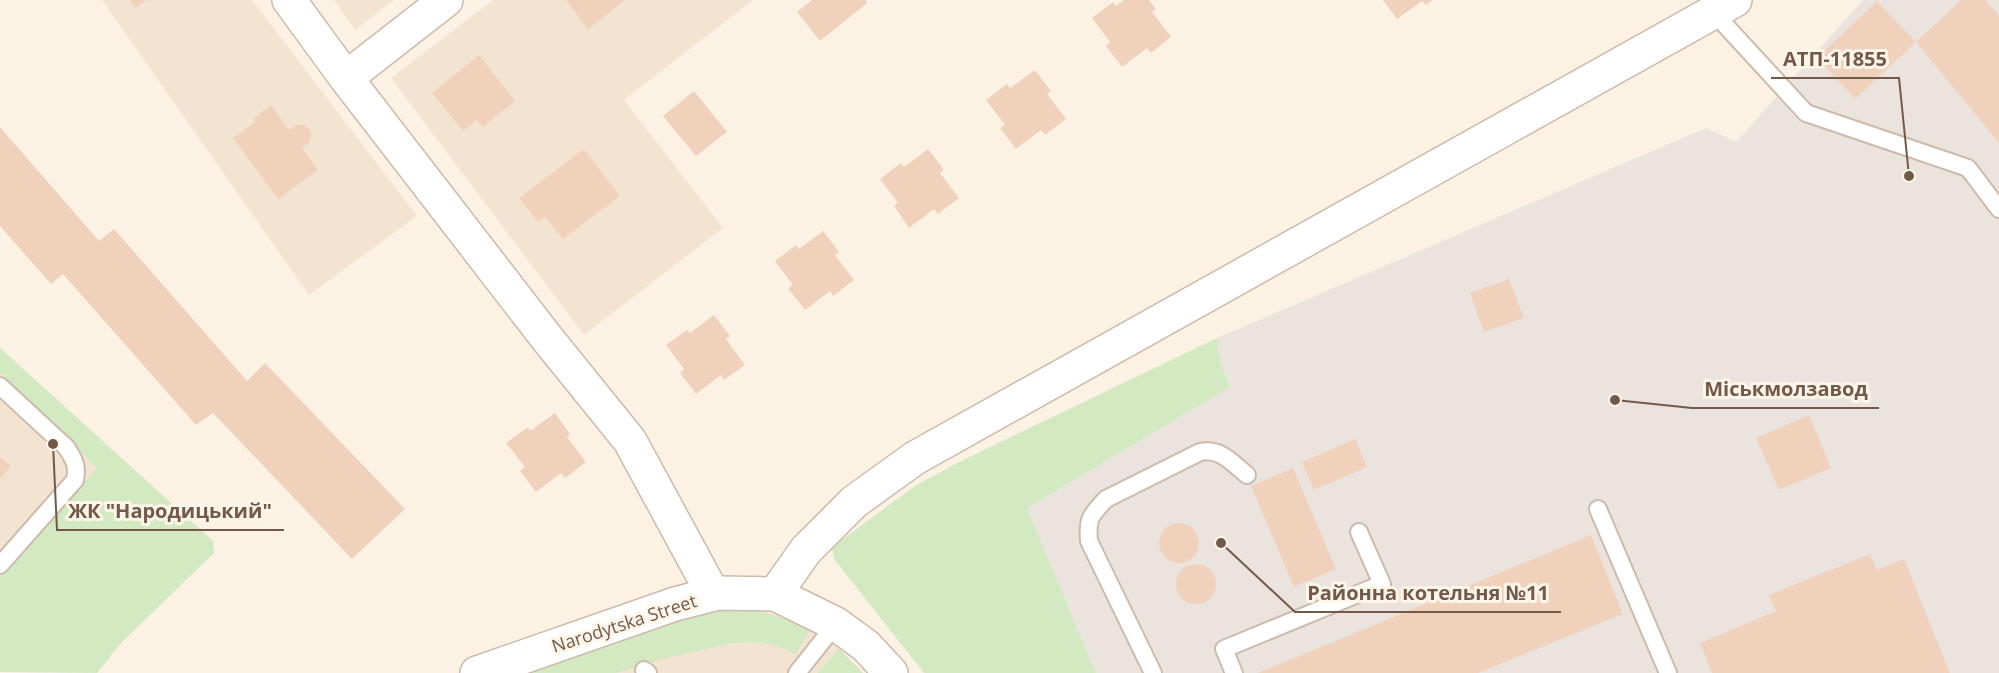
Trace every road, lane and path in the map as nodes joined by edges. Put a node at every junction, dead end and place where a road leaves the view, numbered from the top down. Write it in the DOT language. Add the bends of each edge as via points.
graph roads {
  1 [pos="289,0"];
  2 [pos="446,0"];
  3 [pos="1724,7"];
  4 [pos="346,78"];
  5 [pos="1999,209"];
  6 [pos="0,386"];
  7 [pos="1247,475"];
  8 [pos="1598,509"];
  9 [pos="1359,532"];
  10 [pos="0,565"];
  11 [pos="713,594"];
  12 [pos="775,594"];
  13 [pos="836,624"];
  14 [pos="477,673"];
  15 [pos="797,673"];
  16 [pos="891,673"];
  17 [pos="1153,673"];
  18 [pos="1234,673"];
  19 [pos="1668,673"];
  1 -- 4 [label="street"];
  2 -- 4 [label="street"];
  3 -- 5 [label="lane" via="1806,113 1968,168"];
  3 -- 12 [label="street" via="915,458 854,502 806,550"];
  4 -- 11 [label="street" via="630,441"];
  6 -- 10 [label="lane" via="66,447 77,470 75,480"];
  7 -- 17 [label="lane" via="1222,454 1200,452 1106,499 1088,524 1089,541"];
  8 -- 19 [label="lane"];
  9 -- 18 [label="lane" via="1382,584 1224,649"];
  11 -- 12 [label="street, Narodytska Street"];
  11 -- 14 [label="street, Narodytska Street"];
  12 -- 13 [label="street"];
  13 -- 15 [label="lane"];
  13 -- 16 [label="street" via="866,646"];
}
